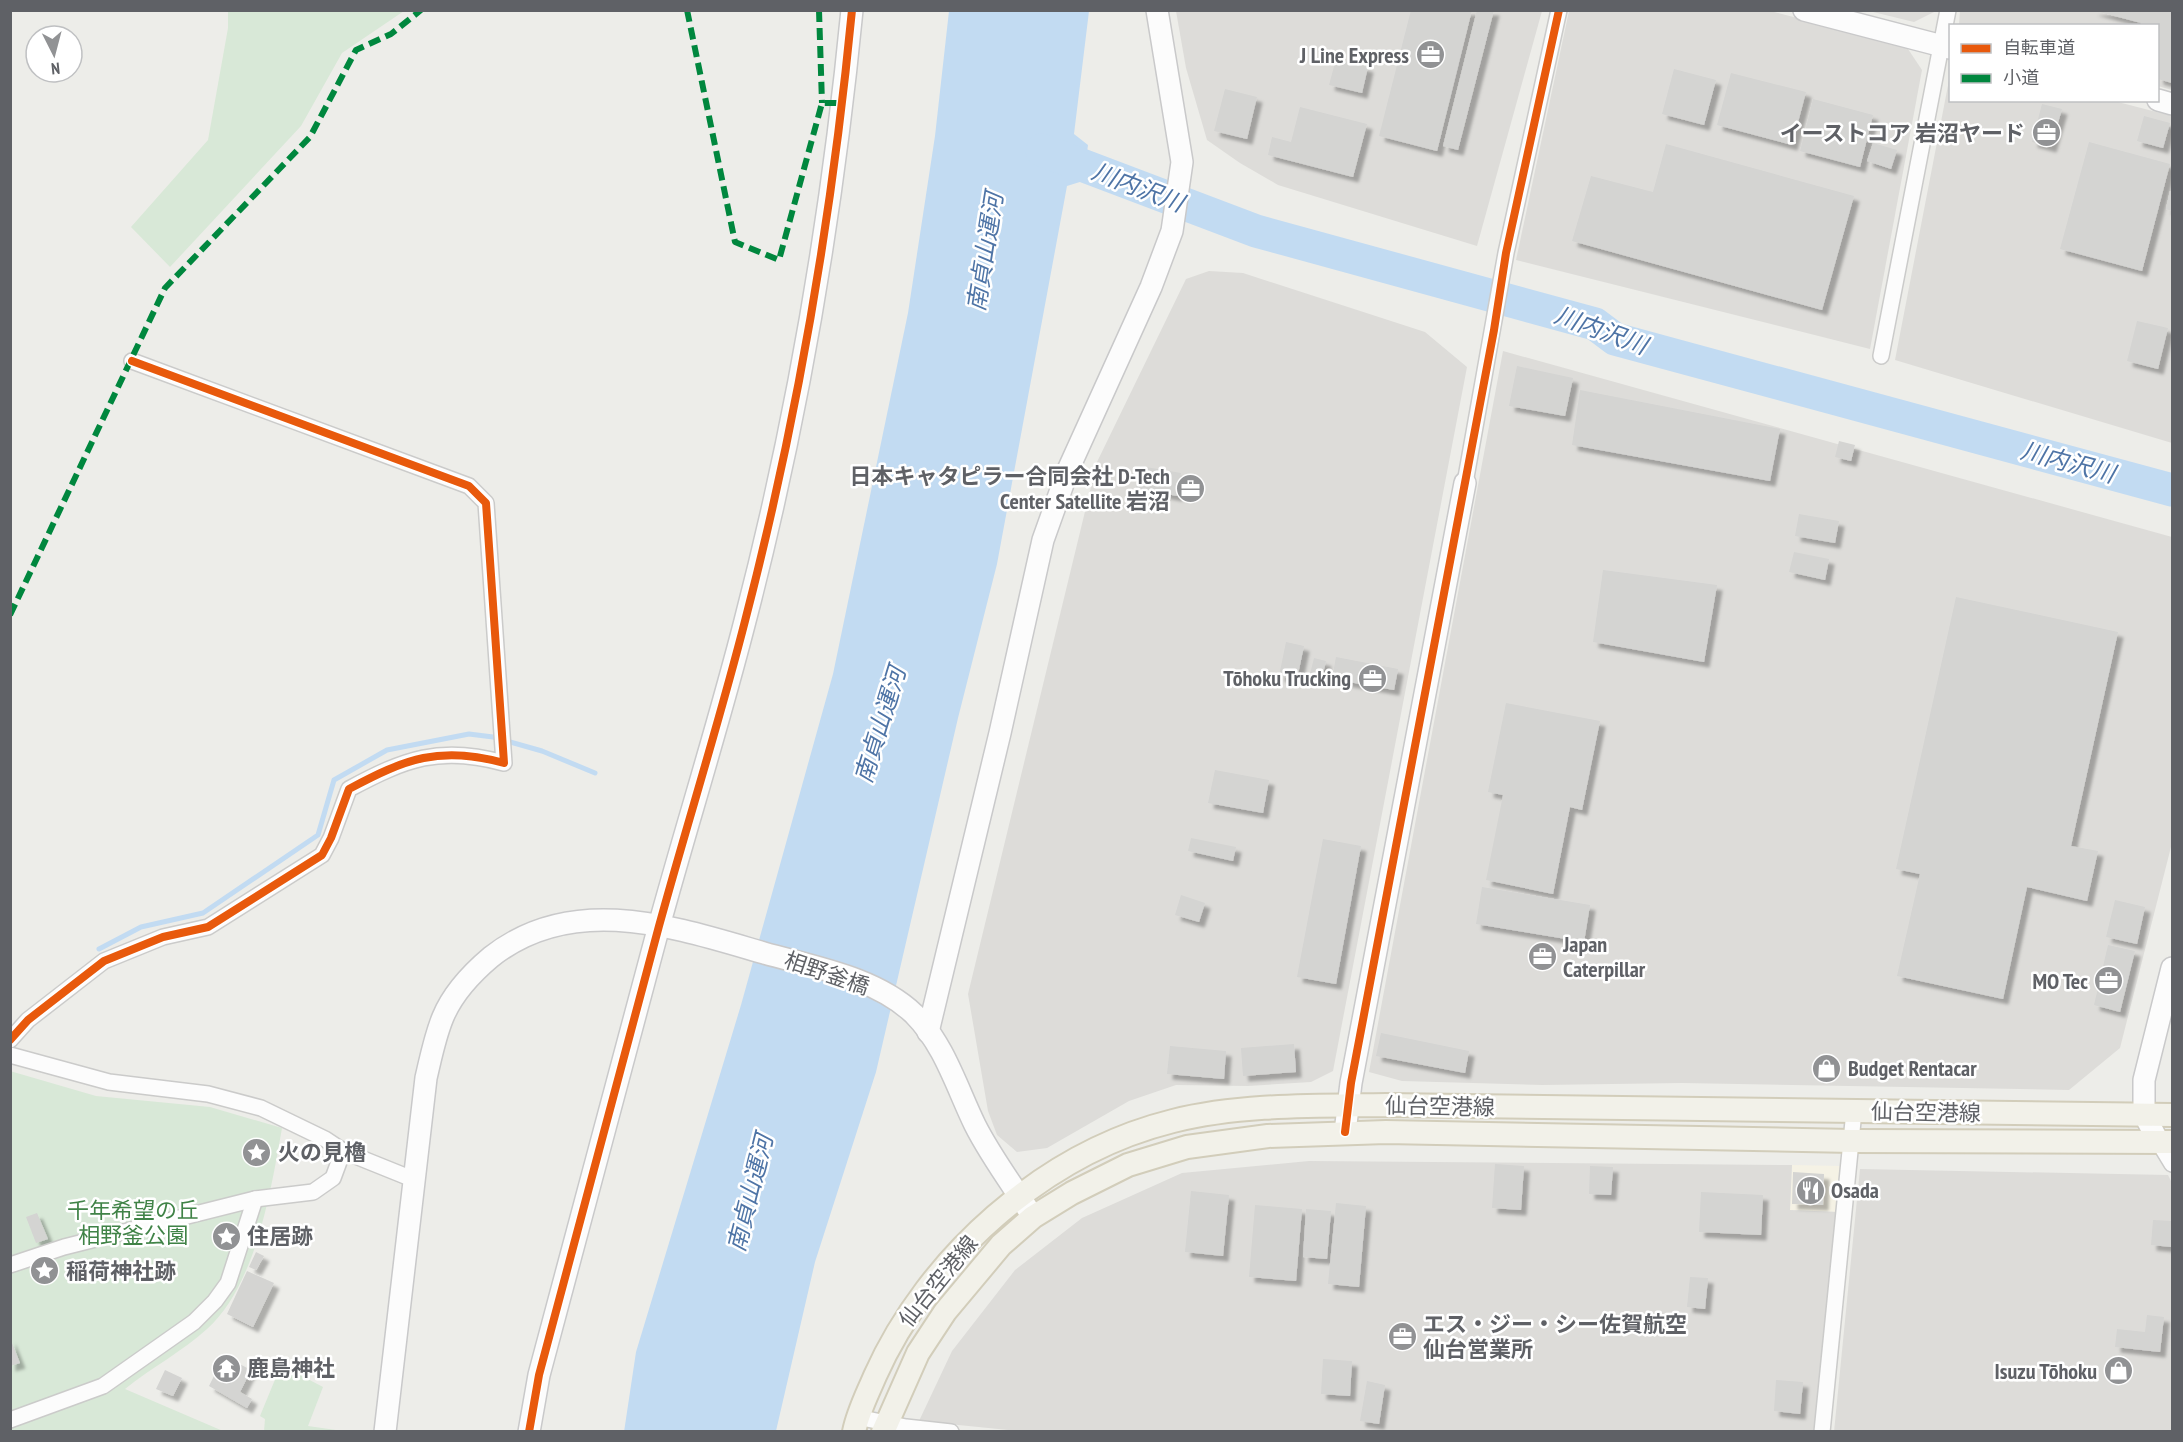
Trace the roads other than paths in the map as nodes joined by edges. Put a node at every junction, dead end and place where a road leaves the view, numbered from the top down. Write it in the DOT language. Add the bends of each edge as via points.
graph roads {
  1 [pos="852,10"];
  2 [pos="1157,10"];
  3 [pos="1559,10"];
  4 [pos="1804,10"];
  5 [pos="1948,10"];
  6 [pos="1946,47"];
  7 [pos="1881,356"];
  8 [pos="132,361"];
  9 [pos="1465,483"];
  10 [pos="659,926"];
  11 [pos="2172,968"];
  12 [pos="928,1032"];
  13 [pos="10,1040"];
  14 [pos="10,1055"];
  15 [pos="1348,1106"];
  16 [pos="1854,1112"];
  17 [pos="2144,1114"];
  18 [pos="2172,1115"];
  19 [pos="1345,1132"];
  20 [pos="1852,1141"];
  21 [pos="2165,1141"];
  22 [pos="343,1151"];
  23 [pos="2172,1164"];
  24 [pos="415,1180"];
  25 [pos="1020,1197"];
  26 [pos="255,1199"];
  27 [pos="1033,1217"];
  28 [pos="10,1265"];
  29 [pos="10,1420"];
  30 [pos="855,1424"];
  31 [pos="884,1427"];
  32 [pos="385,1431"];
  33 [pos="529,1431"];
  34 [pos="951,1431"];
  35 [pos="1822,1431"];
  1 -- 10 [label="street" via="843,103 797,394 746,620"];
  2 -- 12 [label="street" via="1182,162 1172,231 1068,470 1043,540"];
  3 -- 9 [label="street" via="1501,285"];
  4 -- 6 [label="street"];
  5 -- 6 [label="street"];
  6 -- 7 [label="street"];
  8 -- 13 [label="street" via="469,486 486,503 504,763 480,757 439,755 401,762 349,789 332,838 321,855 208,927 163,937 104,961 28,1020"];
  9 -- 15 [label="street"];
  10 -- 12 [label="street, 相野釜橋" via="838,974 878,990 914,1014"];
  10 -- 24 [label="street, 相野釜橋" via="606,919 542,927 504,947 477,969 444,1015 435,1037 426,1078"];
  10 -- 33 [label="street" via="539,1375"];
  11 -- 17 [label="street" via="2144,1080"];
  12 -- 25 [label="street, 相野釜橋" via="976,1126"];
  14 -- 22 [label="street" via="109,1083 208,1094 261,1108"];
  15 -- 16 [label="main road, 仙台空港線"];
  15 -- 19 [label="street"];
  15 -- 25 [label="main road, 仙台空港線" via="1214,1114 1172,1121 1116,1141 1060,1170"];
  16 -- 17 [label="main road, 仙台空港線"];
  16 -- 20 [label="street"];
  17 -- 18 [label="main road, 仙台空港線"];
  17 -- 21 [label="street"];
  19 -- 20 [label="main road, 仙台空港線"];
  19 -- 27 [label="main road, 仙台空港線" via="1268,1136 1187,1147 1128,1165"];
  20 -- 21 [label="main road, 仙台空港線"];
  20 -- 35 [label="street"];
  21 -- 23 [label="street"];
  22 -- 24 [label="street"];
  22 -- 26 [label="street" via="339,1168 323,1187 313,1192"];
  24 -- 32 [label="street, 相野釜橋"];
  25 -- 27 [label="street, 相野釜橋"];
  25 -- 30 [label="main road, 仙台空港線" via="955,1253 916,1302 889,1346"];
  26 -- 28 [label="street" via="64,1247"];
  26 -- 29 [label="street" via="228,1283 194,1322 103,1386"];
  27 -- 31 [label="main road, 仙台空港線" via="1001,1245 945,1312 918,1353"];
  30 -- 31 [label="street"];
  31 -- 34 [label="street"];
}
